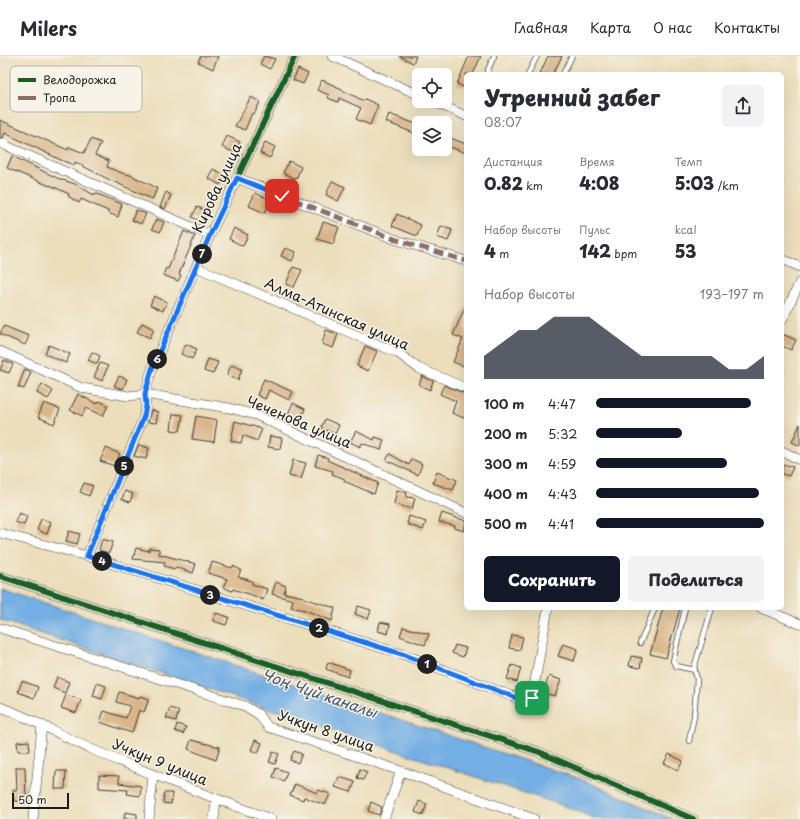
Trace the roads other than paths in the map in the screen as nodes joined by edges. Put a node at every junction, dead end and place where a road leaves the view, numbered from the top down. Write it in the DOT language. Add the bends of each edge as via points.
graph roads {
  1 [pos="295,56"];
  2 [pos="332,56"];
  3 [pos="494,56"];
  4 [pos="537,56"];
  5 [pos="572,56"];
  6 [pos="488,72"];
  7 [pos="529,72"];
  8 [pos="563,72"];
  9 [pos="412,92"];
  10 [pos="448,108"];
  11 [pos="464,115"];
  12 [pos="0,143"];
  13 [pos="237,178"];
  14 [pos="210,235"];
  15 [pos="464,260"];
  16 [pos="784,260"];
  17 [pos="196,267"];
  18 [pos="800,267"];
  19 [pos="800,282"];
  20 [pos="784,316"];
  21 [pos="0,351"];
  22 [pos="464,387"];
  23 [pos="145,394"];
  24 [pos="784,452"];
  25 [pos="800,460"];
  26 [pos="464,512"];
  27 [pos="0,533"];
  28 [pos="87,556"];
  29 [pos="0,576"];
  30 [pos="548,610"];
  31 [pos="654,610"];
  32 [pos="685,610"];
  33 [pos="711,610"];
  34 [pos="766,610"];
  35 [pos="800,624"];
  36 [pos="0,628"];
  37 [pos="640,643"];
  38 [pos="694,670"];
  39 [pos="0,707"];
  40 [pos="42,725"];
  41 [pos="689,741"];
  42 [pos="401,771"];
  43 [pos="153,775"];
  44 [pos="216,799"];
  45 [pos="33,819"];
  46 [pos="149,819"];
  47 [pos="214,819"];
  48 [pos="271,819"];
  49 [pos="384,819"];
  50 [pos="534,819"];
  51 [pos="693,819"];
  1 -- 13 [label="street, Кирова улица"];
  2 -- 9 [label="street"];
  3 -- 6 [label="lane"];
  4 -- 7 [label="lane"];
  5 -- 8 [label="lane"];
  10 -- 11 [label="street"];
  12 -- 14 [label="street"];
  13 -- 14 [label="street, Кирова улица"];
  13 -- 15 [label="street" via="397,240"];
  14 -- 17 [label="street, Кирова улица"];
  16 -- 18 [label="street"];
  17 -- 22 [label="street, Алма-Атинская улица" via="398,353 418,368"];
  17 -- 23 [label="street, Кирова улица" via="152,369"];
  19 -- 20 [label="street"];
  21 -- 23 [label="street, Чеченова улица" via="82,388 128,396"];
  23 -- 26 [label="street, Чеченова улица" via="256,415"];
  23 -- 28 [label="street, Кирова улица" via="144,416"];
  24 -- 25 [label="street"];
  27 -- 28 [label="street"];
  28 -- 30 [label="street" via="405,655 527,702 532,698"];
  29 -- 51 [label="street" via="539,752"];
  31 -- 37 [label="lane"];
  32 -- 38 [label="lane" via="673,661 676,666"];
  33 -- 38 [label="lane"];
  34 -- 35 [label="street"];
  36 -- 42 [label="street, Учкун 8 улица" via="246,706 258,714 268,727"];
  38 -- 41 [label="lane" via="697,679"];
  39 -- 40 [label="street, Учкун 9 улица"];
  40 -- 43 [label="street, Учкун 9 улица"];
  40 -- 45 [label="street"];
  42 -- 49 [label="street"];
  42 -- 50 [label="street, Учкун 8 улица"];
  43 -- 44 [label="street, Учкун 9 улица"];
  43 -- 46 [label="street"];
  44 -- 47 [label="street"];
  44 -- 48 [label="street, Учкун 9 улица"];
}
